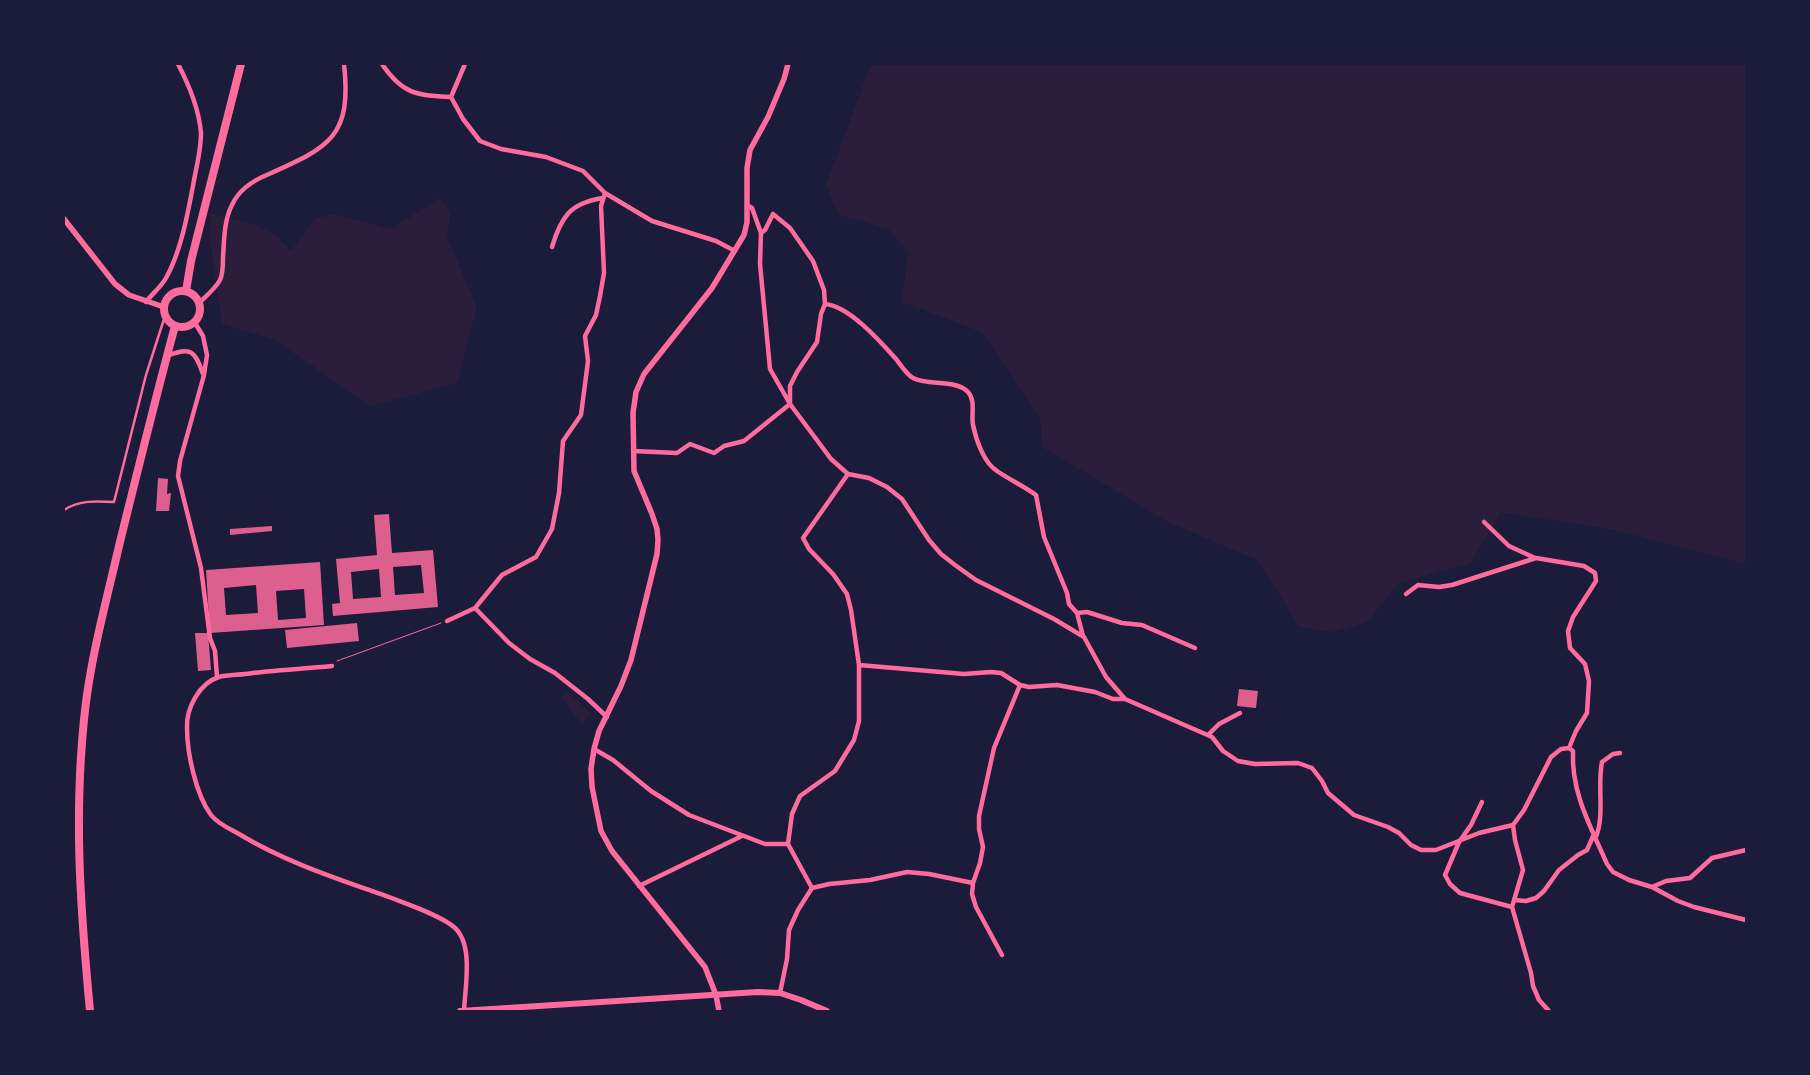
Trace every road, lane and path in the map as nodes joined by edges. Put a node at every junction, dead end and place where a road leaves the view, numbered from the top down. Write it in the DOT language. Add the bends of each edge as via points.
graph roads {
  1 [pos="178,64"];
  2 [pos="241,64"];
  3 [pos="344,64"];
  4 [pos="382,64"];
  5 [pos="465,64"];
  6 [pos="788,64"];
  7 [pos="451,97"];
  8 [pos="604,196"];
  9 [pos="747,205"];
  10 [pos="64,218"];
  11 [pos="761,233"];
  12 [pos="552,247"];
  13 [pos="735,251"];
  14 [pos="186,292"];
  15 [pos="146,302"];
  16 [pos="199,303"];
  17 [pos="825,304"];
  18 [pos="164,312"];
  19 [pos="195,323"];
  20 [pos="175,326"];
  21 [pos="167,356"];
  22 [pos="204,375"];
  23 [pos="790,404"];
  24 [pos="633,451"];
  25 [pos="848,474"];
  26 [pos="64,510"];
  27 [pos="1484,522"];
  28 [pos="1536,558"];
  29 [pos="1406,594"];
  30 [pos="474,608"];
  31 [pos="1077,614"];
  32 [pos="446,622"];
  33 [pos="1084,637"];
  34 [pos="1195,648"];
  35 [pos="859,665"];
  36 [pos="332,666"];
  37 [pos="217,677"];
  38 [pos="1020,684"];
  39 [pos="1126,699"];
  40 [pos="1240,712"];
  41 [pos="606,717"];
  42 [pos="1208,735"];
  43 [pos="1569,748"];
  44 [pos="594,749"];
  45 [pos="1620,753"];
  46 [pos="1482,802"];
  47 [pos="1514,825"];
  48 [pos="1595,835"];
  49 [pos="742,836"];
  50 [pos="1458,842"];
  51 [pos="788,844"];
  52 [pos="1746,850"];
  53 [pos="973,883"];
  54 [pos="639,886"];
  55 [pos="1652,887"];
  56 [pos="812,888"];
  57 [pos="1514,900"];
  58 [pos="1512,907"];
  59 [pos="1746,920"];
  60 [pos="1002,955"];
  61 [pos="780,993"];
  62 [pos="716,995"];
  63 [pos="548,1009"];
  64 [pos="90,1011"];
  65 [pos="462,1011"];
  66 [pos="719,1011"];
  67 [pos="827,1011"];
  68 [pos="1549,1011"];
  1 -- 15 [label="street" via="198,115 200,151 178,250 165,279"];
  2 -- 14 [label="highway"];
  3 -- 16 [label="street" via="345,106 333,136 317,151 242,190 232,205 225,229 220,280"];
  4 -- 7 [label="street" via="410,92"];
  5 -- 7 [label="street"];
  6 -- 9 [label="street" via="784,80 750,150 746,168"];
  7 -- 8 [label="street" via="480,141 501,149 546,157 584,171"];
  8 -- 12 [label="street" via="577,206 565,216 558,226"];
  8 -- 13 [label="street" via="652,221 716,241"];
  8 -- 30 [label="street" via="601,206 604,273 596,315 585,336 588,361 581,415 563,441 552,529 536,556 502,575"];
  9 -- 11 [label="street" via="752,208"];
  9 -- 13 [label="street" via="744,235"];
  10 -- 15 [label="street" via="116,284 129,295"];
  11 -- 17 [label="street" via="773,214 790,228 820,276"];
  11 -- 23 [label="street" via="760,264 770,369"];
  13 -- 24 [label="street" via="712,288 644,374 636,392 633,413"];
  14 -- 16 [label="highway"];
  14 -- 18 [label="highway" via="169,296"];
  15 -- 18 [label="street"];
  16 -- 19 [label="highway" via="200,314"];
  17 -- 23 [label="street" via="820,314 817,342 790,386"];
  17 -- 31 [label="street" via="834,305 876,337 913,378 960,387 968,392 973,400 973,424 989,463 996,471 1036,495 1044,537 1069,604"];
  18 -- 20 [label="highway" via="167,320"];
  18 -- 26 [label="lane" via="114,502 88,501"];
  19 -- 20 [label="highway" via="186,328"];
  19 -- 22 [label="street" via="206,344"];
  20 -- 21 [label="highway"];
  21 -- 22 [label="street" via="179,351 192,352 197,356"];
  21 -- 64 [label="highway" via="97,637 86,700 78,840"];
  22 -- 37 [label="street" via="178,469 201,568"];
  23 -- 24 [label="street" via="744,441 724,446 714,453 690,444 677,453"];
  23 -- 25 [label="street" via="831,459"];
  24 -- 41 [label="street" via="634,471 657,529 657,554 631,660"];
  25 -- 33 [label="street" via="887,486 902,499 941,554 976,580"];
  25 -- 35 [label="street" via="803,538 847,594"];
  27 -- 28 [label="street" via="1509,546"];
  28 -- 29 [label="street" via="1452,585 1418,584"];
  28 -- 43 [label="street" via="1584,566 1596,573 1596,581 1568,631 1570,648 1585,664 1589,681 1588,713"];
  30 -- 32 [label="street"];
  30 -- 41 [label="street" via="509,643 555,673"];
  31 -- 33 [label="street"];
  31 -- 34 [label="street" via="1087,612 1122,623 1142,625"];
  32 -- 36 [label="path" via="338,660"];
  33 -- 39 [label="street" via="1106,677"];
  35 -- 38 [label="street" via="964,674 1001,673"];
  35 -- 51 [label="street" via="860,721 854,740 835,771 800,796 792,814"];
  36 -- 37 [label="street"];
  37 -- 65 [label="street" via="199,691 186,720 189,759 211,815 280,856 404,903 455,927 465,947 468,973"];
  38 -- 39 [label="street" via="1039,687 1057,684 1113,699"];
  38 -- 53 [label="street" via="994,748 979,816 983,847"];
  39 -- 42 [label="street"];
  40 -- 42 [label="street" via="1219,724"];
  41 -- 44 [label="street"];
  42 -- 50 [label="street" via="1238,762 1298,763 1312,768 1328,793 1354,815 1388,827 1421,850 1436,850"];
  43 -- 47 [label="street" via="1551,756"];
  43 -- 48 [label="street" via="1578,797"];
  44 -- 49 [label="street" via="690,815"];
  44 -- 54 [label="street" via="592,787 600,831"];
  45 -- 48 [label="street" via="1602,762 1599,827"];
  46 -- 50 [label="street"];
  47 -- 50 [label="street" via="1479,833"];
  47 -- 57 [label="street" via="1522,870"];
  48 -- 55 [label="street" via="1613,872"];
  48 -- 57 [label="street" via="1587,850 1560,870 1536,898"];
  49 -- 51 [label="street" via="765,844"];
  49 -- 54 [label="street"];
  50 -- 58 [label="street" via="1445,875 1450,884 1460,893"];
  51 -- 56 [label="street"];
  52 -- 55 [label="street" via="1712,858 1690,878 1666,881"];
  53 -- 56 [label="street" via="907,872"];
  53 -- 60 [label="street" via="976,907"];
  54 -- 62 [label="street" via="705,967"];
  55 -- 59 [label="street" via="1694,907"];
  56 -- 61 [label="street" via="789,930"];
  57 -- 58 [label="street"];
  58 -- 68 [label="street" via="1533,986 1538,1000"];
  61 -- 62 [label="main road"];
  61 -- 67 [label="main road"];
  62 -- 63 [label="main road"];
  62 -- 66 [label="street"];
  63 -- 65 [label="main road"];
}
